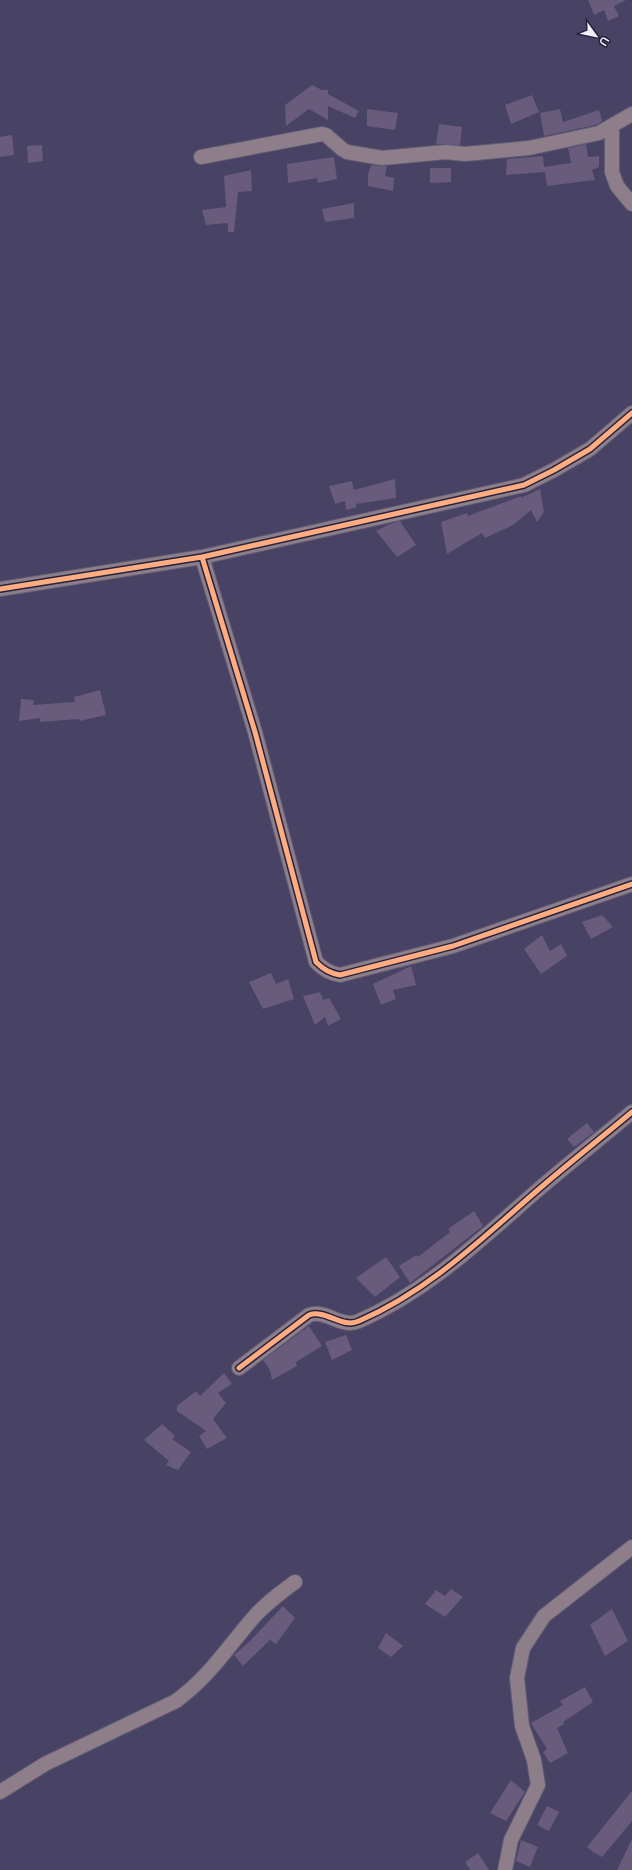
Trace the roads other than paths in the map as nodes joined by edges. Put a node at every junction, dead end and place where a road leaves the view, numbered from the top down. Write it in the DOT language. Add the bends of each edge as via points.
graph roads {
  1 [pos="632,114"];
  2 [pos="612,126"];
  3 [pos="201,157"];
  4 [pos="632,204"];
  5 [pos="632,413"];
  6 [pos="202,557"];
  7 [pos="0,589"];
  8 [pos="632,884"];
  9 [pos="632,1112"];
  10 [pos="239,1368"];
  11 [pos="632,1547"];
  12 [pos="294,1582"];
  13 [pos="0,1792"];
  14 [pos="505,1870"];
  1 -- 2 [label="street"];
  2 -- 3 [label="street" via="600,133 529,148 465,154 446,152 382,158 347,152 322,134"];
  2 -- 4 [label="street" via="612,172 617,186"];
  5 -- 6 [label="street" via="590,449 524,485"];
  6 -- 7 [label="street"];
  6 -- 8 [label="street" via="255,732 316,962 323,968 331,974 340,975 452,946"];
  9 -- 10 [label="street" via="468,1252 409,1295 357,1322 345,1322 318,1313 309,1315"];
  11 -- 14 [label="street" via="544,1616 523,1648 517,1678 522,1726 534,1760 538,1785 511,1840"];
  12 -- 13 [label="street" via="264,1606 195,1688 176,1701 45,1764"];
}
